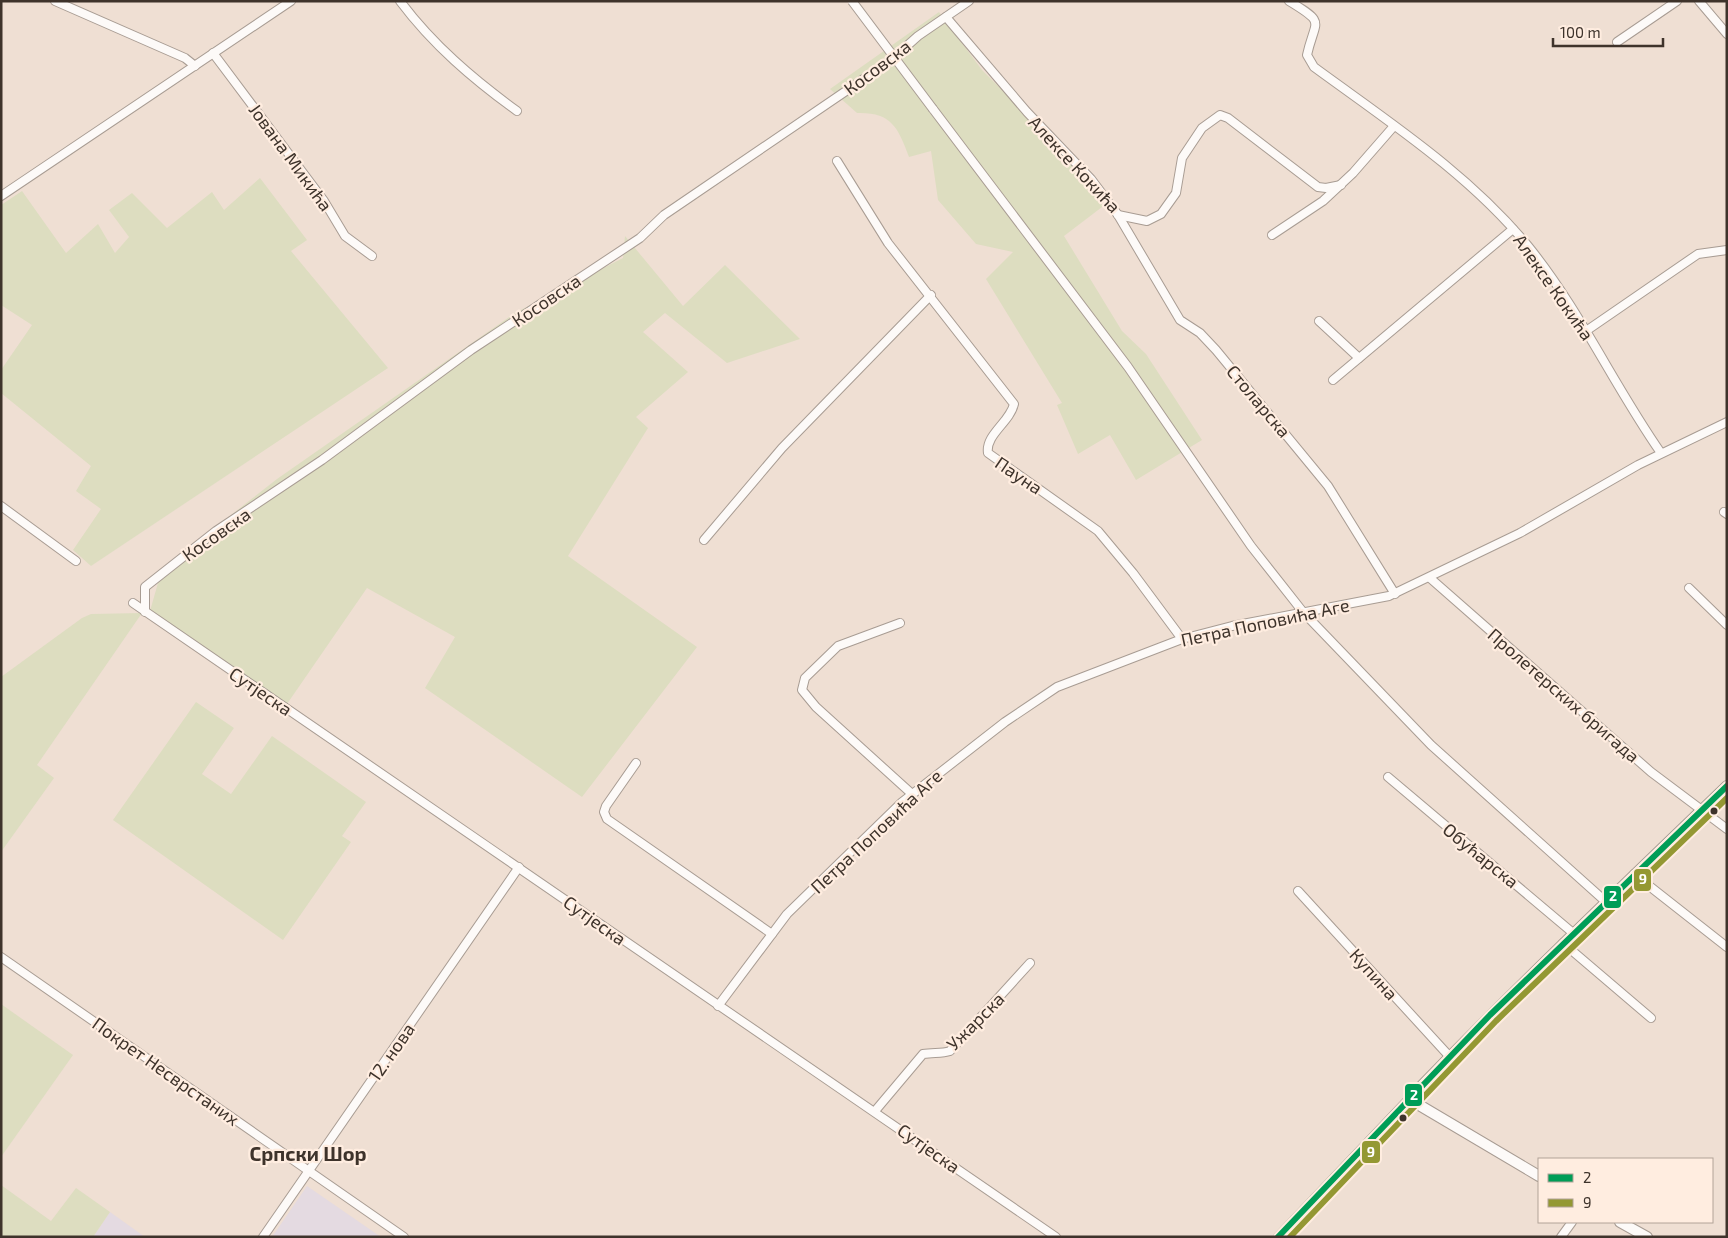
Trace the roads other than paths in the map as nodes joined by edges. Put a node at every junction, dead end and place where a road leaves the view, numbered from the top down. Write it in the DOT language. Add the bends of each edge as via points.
graph roads {
  1 [pos="55,1"];
  2 [pos="291,1"];
  3 [pos="400,1"];
  4 [pos="852,1"];
  5 [pos="969,1"];
  6 [pos="1289,1"];
  7 [pos="1678,1"];
  8 [pos="1699,1"];
  9 [pos="946,17"];
  10 [pos="1727,34"];
  11 [pos="1617,42"];
  12 [pos="213,53"];
  13 [pos="195,66"];
  14 [pos="517,111"];
  15 [pos="1394,126"];
  16 [pos="837,161"];
  17 [pos="1341,185"];
  18 [pos="1,196"];
  19 [pos="1118,215"];
  20 [pos="1513,229"];
  21 [pos="1272,236"];
  22 [pos="1727,250"];
  23 [pos="372,256"];
  24 [pos="930,295"];
  25 [pos="1319,321"];
  26 [pos="1586,331"];
  27 [pos="1359,358"];
  28 [pos="1333,380"];
  29 [pos="1727,422"];
  30 [pos="1661,453"];
  31 [pos="1,506"];
  32 [pos="704,540"];
  33 [pos="76,561"];
  34 [pos="1430,578"];
  35 [pos="1689,588"];
  36 [pos="1395,594"];
  37 [pos="133,603"];
  38 [pos="145,612"];
  39 [pos="1303,612"];
  40 [pos="900,623"];
  41 [pos="1727,625"];
  42 [pos="1182,639"];
  43 [pos="636,762"];
  44 [pos="1388,777"];
  45 [pos="1727,786"];
  46 [pos="912,794"];
  47 [pos="1701,811"];
  48 [pos="1727,829"];
  49 [pos="519,868"];
  50 [pos="1634,874"];
  51 [pos="1298,890"];
  52 [pos="1605,901"];
  53 [pos="1573,933"];
  54 [pos="772,934"];
  55 [pos="1563,943"];
  56 [pos="1727,948"];
  57 [pos="1,957"];
  58 [pos="1030,963"];
  59 [pos="718,1006"];
  60 [pos="1651,1018"];
  61 [pos="1450,1057"];
  62 [pos="1409,1099"];
  63 [pos="875,1111"];
  64 [pos="309,1169"];
  65 [pos="1538,1175"];
  66 [pos="1571,1223"];
  67 [pos="1622,1223"];
  68 [pos="262,1237"];
  69 [pos="404,1237"];
  70 [pos="1056,1237"];
  71 [pos="1278,1237"];
  72 [pos="1561,1237"];
  73 [pos="1647,1237"];
  1 -- 13 [label="street" via="185,58"];
  2 -- 12 [label="street"];
  3 -- 14 [label="street" via="419,26 473,79"];
  4 -- 39 [label="street, bridge" via="1128,367 1251,546"];
  5 -- 9 [label="street, Косовска"];
  6 -- 15 [label="street, Алексе Кокића" via="1314,19 1316,26 1308,54 1309,62"];
  7 -- 11 [label="street"];
  8 -- 10 [label="street"];
  9 -- 19 [label="street, Алексе Кокића" via="1027,112 1091,179"];
  9 -- 38 [label="street, Косовска" via="890,61 664,215 640,238 471,350 322,460 216,531 145,587"];
  12 -- 13 [label="street"];
  12 -- 23 [label="street, Јована Микића" via="324,201 345,236"];
  13 -- 18 [label="street"];
  15 -- 17 [label="street"];
  15 -- 20 [label="street, Алексе Кокића" via="1455,172"];
  16 -- 24 [label="street, Пауна" via="888,243"];
  17 -- 19 [label="street, Алексе Кокића" via="1318,187 1220,115 1202,128 1182,158 1176,193 1161,214 1147,221"];
  17 -- 21 [label="street"];
  19 -- 36 [label="street, Столарска" via="1180,320 1200,333 1216,350 1328,486"];
  20 -- 26 [label="street, Алексе Кокића" via="1547,271"];
  20 -- 27 [label="street"];
  22 -- 26 [label="street" via="1698,254"];
  24 -- 32 [label="street" via="782,448"];
  24 -- 42 [label="street, Пауна" via="1014,404 990,440 988,454 1098,530"];
  25 -- 27 [label="street"];
  26 -- 30 [label="street, Алексе Кокића"];
  27 -- 28 [label="street"];
  29 -- 30 [label="street, Петра Поповића Аге"];
  30 -- 34 [label="street, Петра Поповића Аге" via="1560,512"];
  31 -- 33 [label="street"];
  34 -- 36 [label="street, Петра Поповића Аге"];
  34 -- 47 [label="street, Пролетерских бригада" via="1651,772"];
  35 -- 41 [label="street"];
  36 -- 39 [label="street, Петра Поповића Аге"];
  37 -- 38 [label="street, Сутјеска"];
  38 -- 49 [label="street, Сутјеска"];
  39 -- 42 [label="street, Петра Поповића Аге"];
  39 -- 52 [label="street" via="1431,745"];
  40 -- 46 [label="street" via="838,646 805,678 802,690 816,707"];
  42 -- 46 [label="street, Петра Поповића Аге" via="1057,688 1005,722"];
  43 -- 54 [label="street" via="606,806 607,819"];
  44 -- 53 [label="street, Обућарска"];
  45 -- 47 [label="street"];
  46 -- 54 [label="street, Петра Поповића Аге" via="787,914"];
  47 -- 48 [label="street, Пролетерских бригада"];
  47 -- 50 [label="street"];
  49 -- 59 [label="street, Сутјеска"];
  49 -- 64 [label="street, 12. нова"];
  50 -- 52 [label="street"];
  50 -- 56 [label="street"];
  51 -- 61 [label="street, Купина"];
  52 -- 53 [label="street"];
  53 -- 55 [label="street"];
  54 -- 59 [label="street, Петра Поповића Аге"];
  55 -- 60 [label="street"];
  55 -- 61 [label="street"];
  57 -- 64 [label="street, Покрет Несврстаних"];
  58 -- 63 [label="street, Ужарска" via="950,1051 923,1054"];
  59 -- 63 [label="street, Сутјеска"];
  61 -- 62 [label="street"];
  62 -- 65 [label="street"];
  62 -- 71 [label="street"];
  63 -- 70 [label="street, Сутјеска"];
  64 -- 68 [label="street, 12. нова"];
  64 -- 69 [label="street, Покрет Несврстаних"];
  66 -- 72 [label="street"];
  67 -- 73 [label="street"];
}
